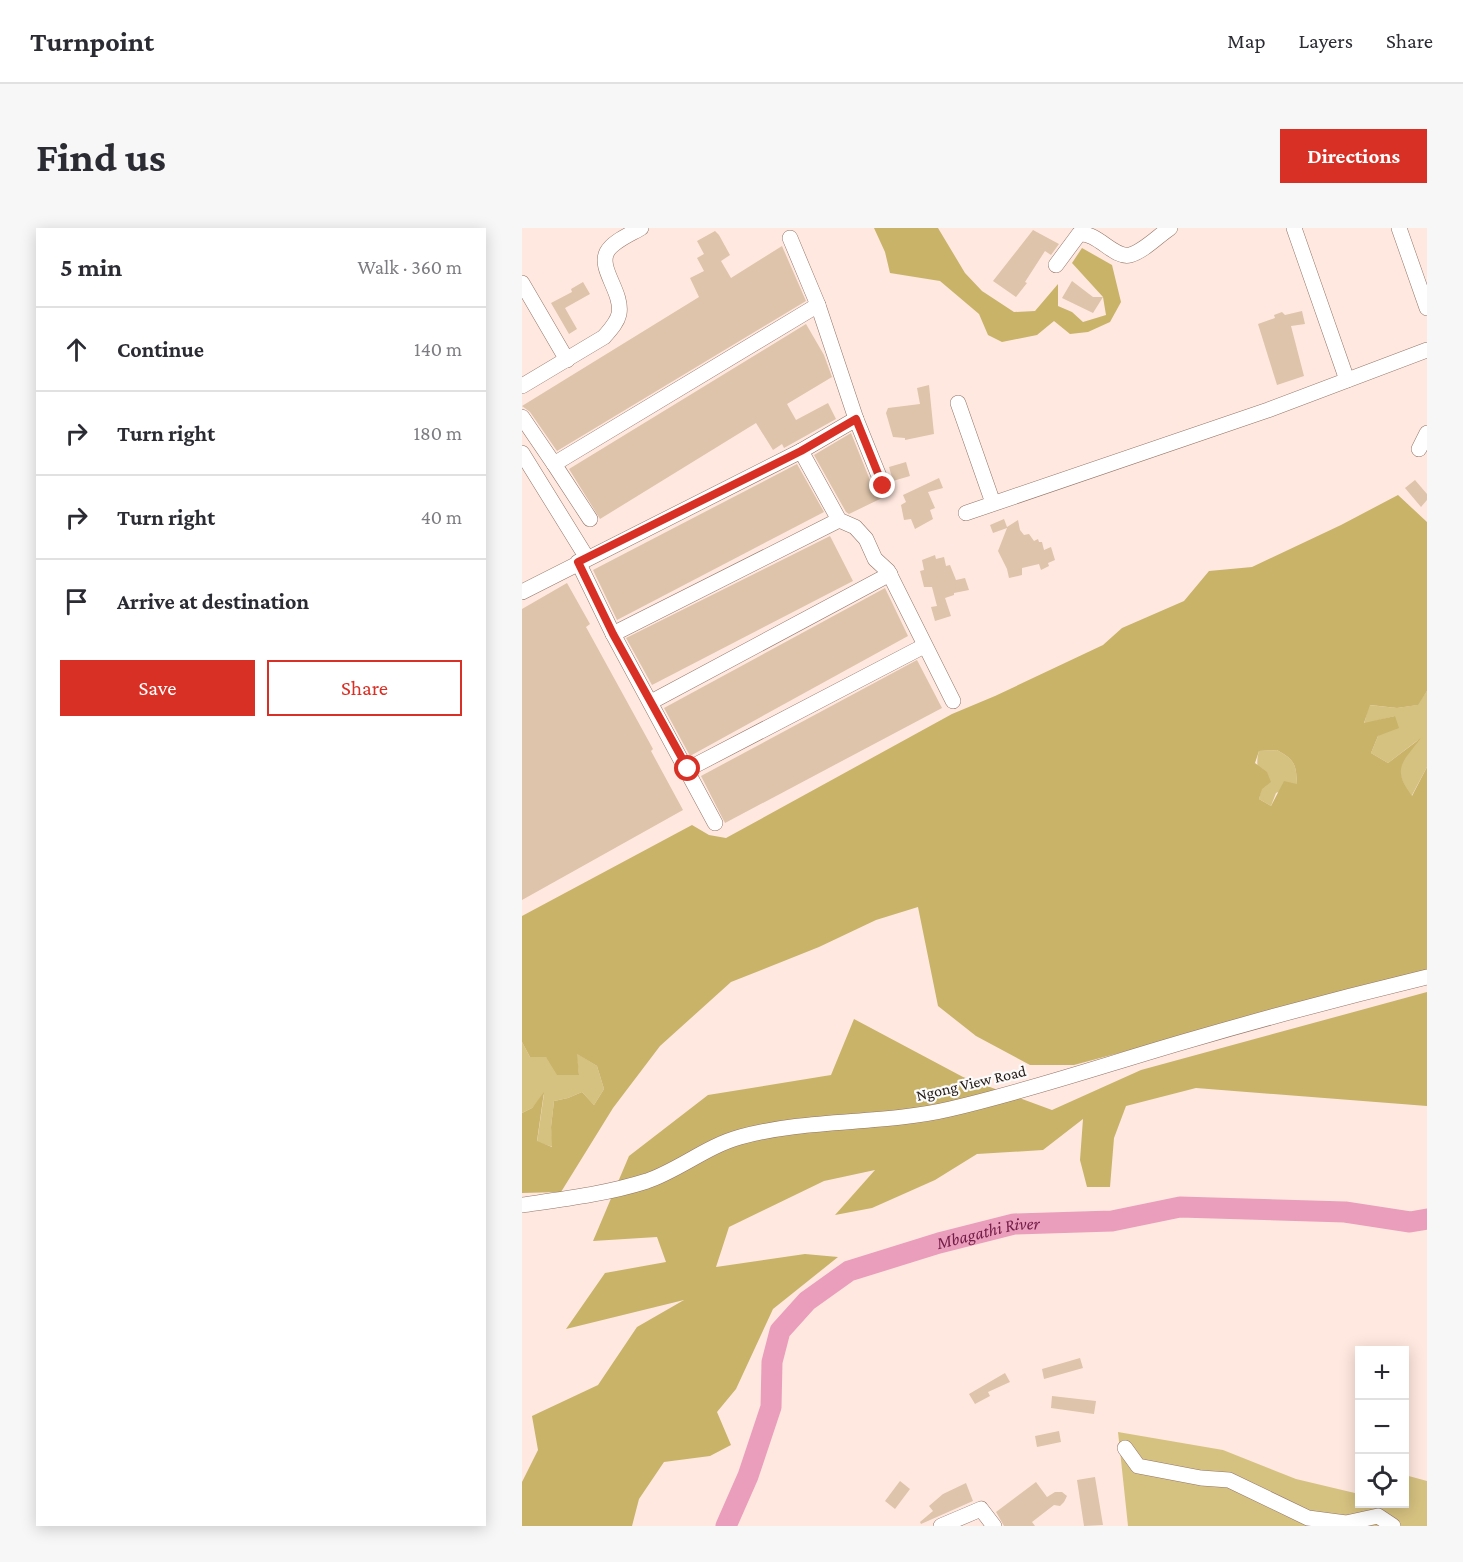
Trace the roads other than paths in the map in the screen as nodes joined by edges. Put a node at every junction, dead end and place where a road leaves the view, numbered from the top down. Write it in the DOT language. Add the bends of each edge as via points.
graph roads {
  1 [pos="641,228"];
  2 [pos="1170,228"];
  3 [pos="1294,228"];
  4 [pos="1399,228"];
  5 [pos="790,238"];
  6 [pos="1056,265"];
  7 [pos="522,284"];
  8 [pos="818,305"];
  9 [pos="1427,308"];
  10 [pos="1427,350"];
  11 [pos="567,360"];
  12 [pos="1347,380"];
  13 [pos="522,386"];
  14 [pos="958,403"];
  15 [pos="522,417"];
  16 [pos="856,419"];
  17 [pos="1427,433"];
  18 [pos="1419,449"];
  19 [pos="801,451"];
  20 [pos="522,453"];
  21 [pos="554,464"];
  22 [pos="883,486"];
  23 [pos="993,503"];
  24 [pos="966,513"];
  25 [pos="590,519"];
  26 [pos="839,520"];
  27 [pos="583,560"];
  28 [pos="890,574"];
  29 [pos="522,592"];
  30 [pos="613,634"];
  31 [pos="924,646"];
  32 [pos="952,701"];
  33 [pos="651,702"];
  34 [pos="688,769"];
  35 [pos="715,822"];
  36 [pos="1427,977"];
  37 [pos="522,1205"];
  38 [pos="1125,1448"];
  39 [pos="941,1526"];
  40 [pos="994,1526"];
  41 [pos="1393,1526"];
  1 -- 11 [label="street" via="606,253 606,268 619,303 614,326 604,337"];
  2 -- 6 [label="street" via="1127,256 1086,233 1079,234"];
  3 -- 12 [label="street"];
  4 -- 9 [label="street"];
  5 -- 8 [label="street"];
  7 -- 11 [label="street"];
  8 -- 16 [label="street"];
  8 -- 21 [label="street"];
  10 -- 12 [label="street"];
  11 -- 13 [label="street"];
  12 -- 23 [label="street"];
  14 -- 23 [label="street"];
  15 -- 21 [label="street"];
  16 -- 19 [label="street"];
  16 -- 22 [label="street"];
  17 -- 18 [label="street"];
  19 -- 26 [label="street"];
  19 -- 27 [label="street"];
  20 -- 27 [label="street"];
  21 -- 25 [label="street"];
  23 -- 24 [label="street"];
  26 -- 28 [label="street" via="855,527 875,559"];
  26 -- 30 [label="street"];
  27 -- 29 [label="street"];
  27 -- 30 [label="street"];
  28 -- 31 [label="street"];
  28 -- 33 [label="street"];
  30 -- 33 [label="street"];
  31 -- 32 [label="street"];
  31 -- 34 [label="street"];
  33 -- 34 [label="street"];
  34 -- 35 [label="street"];
  36 -- 37 [label="street, Ngong View Road" via="949,1109 739,1137 648,1180 584,1197"];
  38 -- 41 [label="street" via="1138,1466 1229,1480 1308,1518 1346,1523 1378,1516"];
  39 -- 40 [label="street" via="981,1509"];
}
